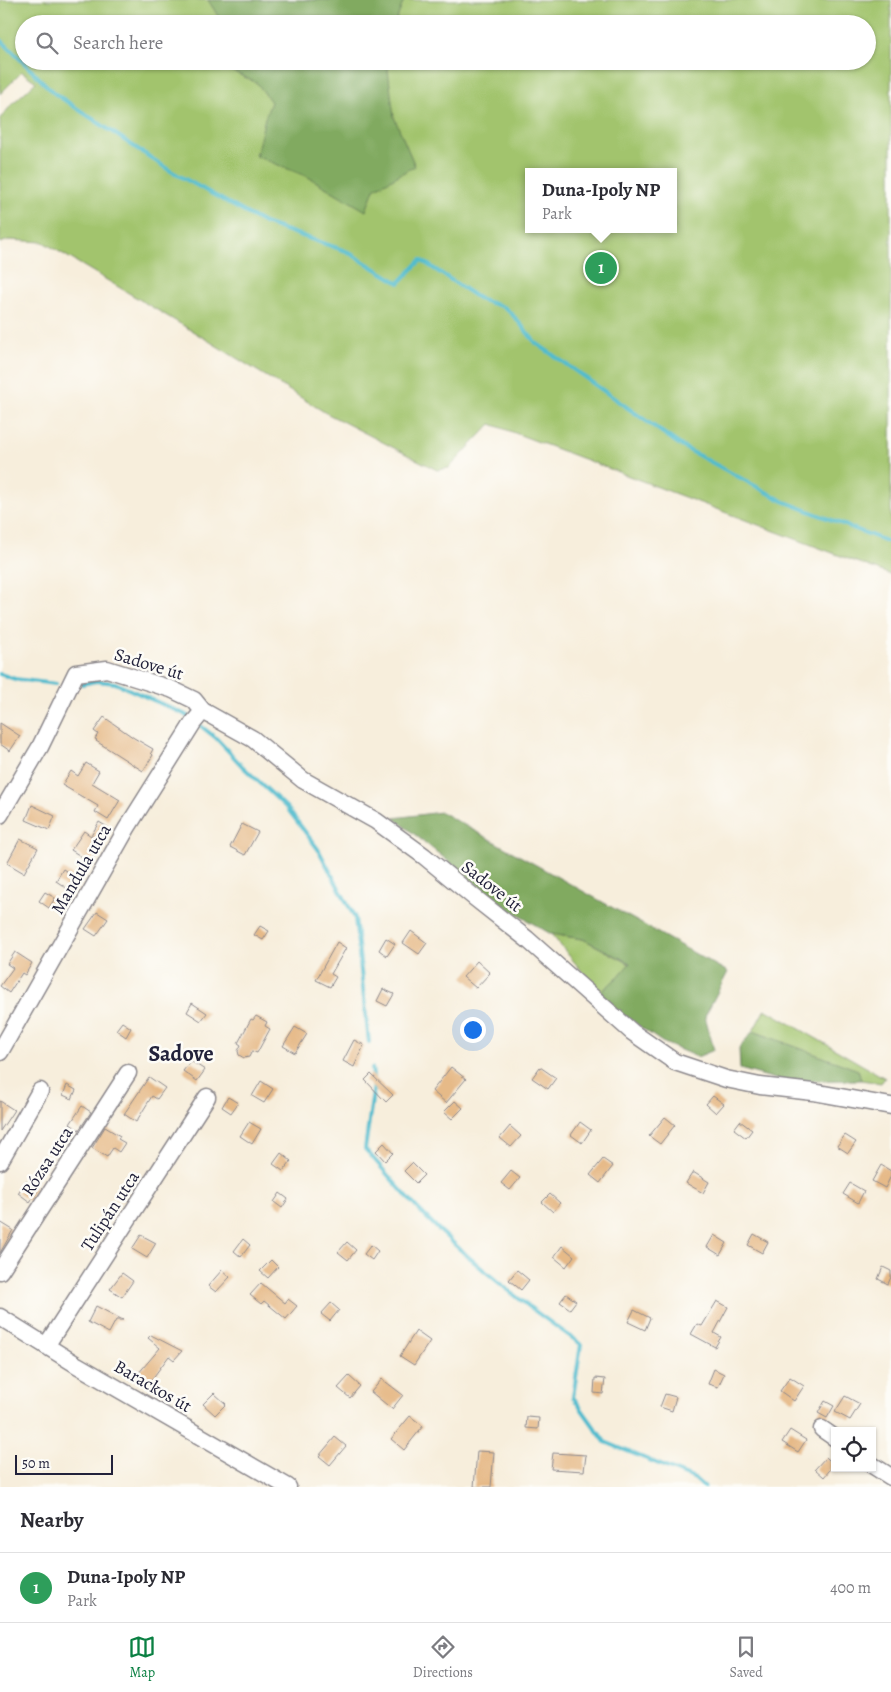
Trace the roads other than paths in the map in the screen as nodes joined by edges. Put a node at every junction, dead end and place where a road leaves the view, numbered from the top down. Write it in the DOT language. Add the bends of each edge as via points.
graph roads {
  1 [pos="203,711"];
  2 [pos="0,815"];
  3 [pos="0,1052"];
  4 [pos="128,1073"];
  5 [pos="40,1091"];
  6 [pos="207,1097"];
  7 [pos="891,1106"];
  8 [pos="0,1161"];
  9 [pos="0,1271"];
  10 [pos="0,1317"];
  11 [pos="46,1346"];
  12 [pos="876,1468"];
  13 [pos="891,1477"];
  14 [pos="288,1487"];
  1 -- 2 [label="street, Sadove út" via="194,700 171,689 108,669 76,673 40,747"];
  1 -- 3 [label="street, Mandula utca" via="192,723 127,828"];
  1 -- 7 [label="street, Sadove út" via="252,739 303,780 376,822 424,856 527,939 632,1032 675,1062 753,1085"];
  4 -- 9 [label="street, Rózsa utca"];
  5 -- 8 [label="street"];
  6 -- 11 [label="street, Tulipán utca"];
  10 -- 11 [label="street, Barackos út"];
  11 -- 14 [label="street, Barackos út"];
  12 -- 13 [label="street"];
}
